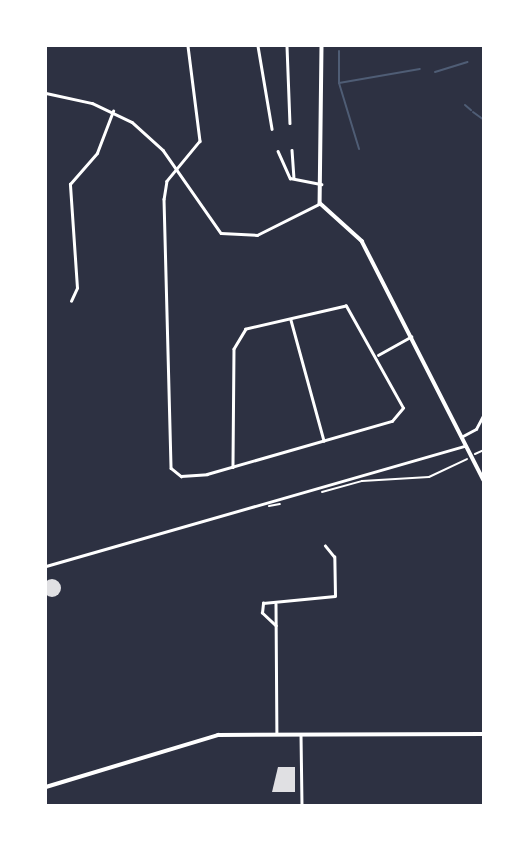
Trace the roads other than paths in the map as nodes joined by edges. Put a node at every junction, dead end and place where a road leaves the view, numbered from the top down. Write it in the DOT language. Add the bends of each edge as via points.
graph roads {
  1 [pos="188,46"];
  2 [pos="258,46"];
  3 [pos="286,46"];
  4 [pos="322,46"];
  5 [pos="46,93"];
  6 [pos="113,111"];
  7 [pos="290,122"];
  8 [pos="272,129"];
  9 [pos="292,150"];
  10 [pos="278,151"];
  11 [pos="179,170"];
  12 [pos="295,179"];
  13 [pos="320,184"];
  14 [pos="320,203"];
  15 [pos="71,301"];
  16 [pos="291,320"];
  17 [pos="411,337"];
  18 [pos="378,355"];
  19 [pos="484,414"];
  20 [pos="461,437"];
  21 [pos="324,441"];
  22 [pos="465,446"];
  23 [pos="233,467"];
  24 [pos="484,480"];
  25 [pos="325,546"];
  26 [pos="46,566"];
  27 [pos="276,604"];
  28 [pos="276,626"];
  29 [pos="277,734"];
  30 [pos="301,734"];
  31 [pos="484,734"];
  32 [pos="46,787"];
  33 [pos="302,806"];
  1 -- 11 [label="street" via="201,136"];
  2 -- 8 [label="street"];
  3 -- 7 [label="street"];
  4 -- 13 [label="street"];
  5 -- 6 [label="street"];
  6 -- 11 [label="street" via="145,134"];
  6 -- 15 [label="street" via="97,153 70,184 77,288"];
  9 -- 12 [label="street"];
  10 -- 12 [label="street" via="283,171"];
  11 -- 14 [label="street" via="208,220 233,238 257,236"];
  11 -- 23 [label="street" via="167,181 164,199 166,454 181,476"];
  12 -- 13 [label="street"];
  13 -- 14 [label="street"];
  14 -- 17 [label="street" via="357,233"];
  16 -- 18 [label="street" via="346,306"];
  16 -- 21 [label="street"];
  16 -- 23 [label="street" via="246,329 235,340"];
  17 -- 18 [label="street"];
  17 -- 20 [label="street"];
  18 -- 21 [label="street" via="401,413"];
  19 -- 20 [label="street" via="476,429"];
  20 -- 22 [label="street"];
  21 -- 23 [label="street"];
  22 -- 24 [label="street"];
  22 -- 26 [label="street"];
  25 -- 27 [label="street" via="334,557 335,596"];
  27 -- 28 [label="street"];
  27 -- 28 [label="street" via="261,608"];
  28 -- 29 [label="street"];
  29 -- 30 [label="street"];
  29 -- 32 [label="street" via="218,735"];
  30 -- 31 [label="street"];
  30 -- 33 [label="street"];
}
